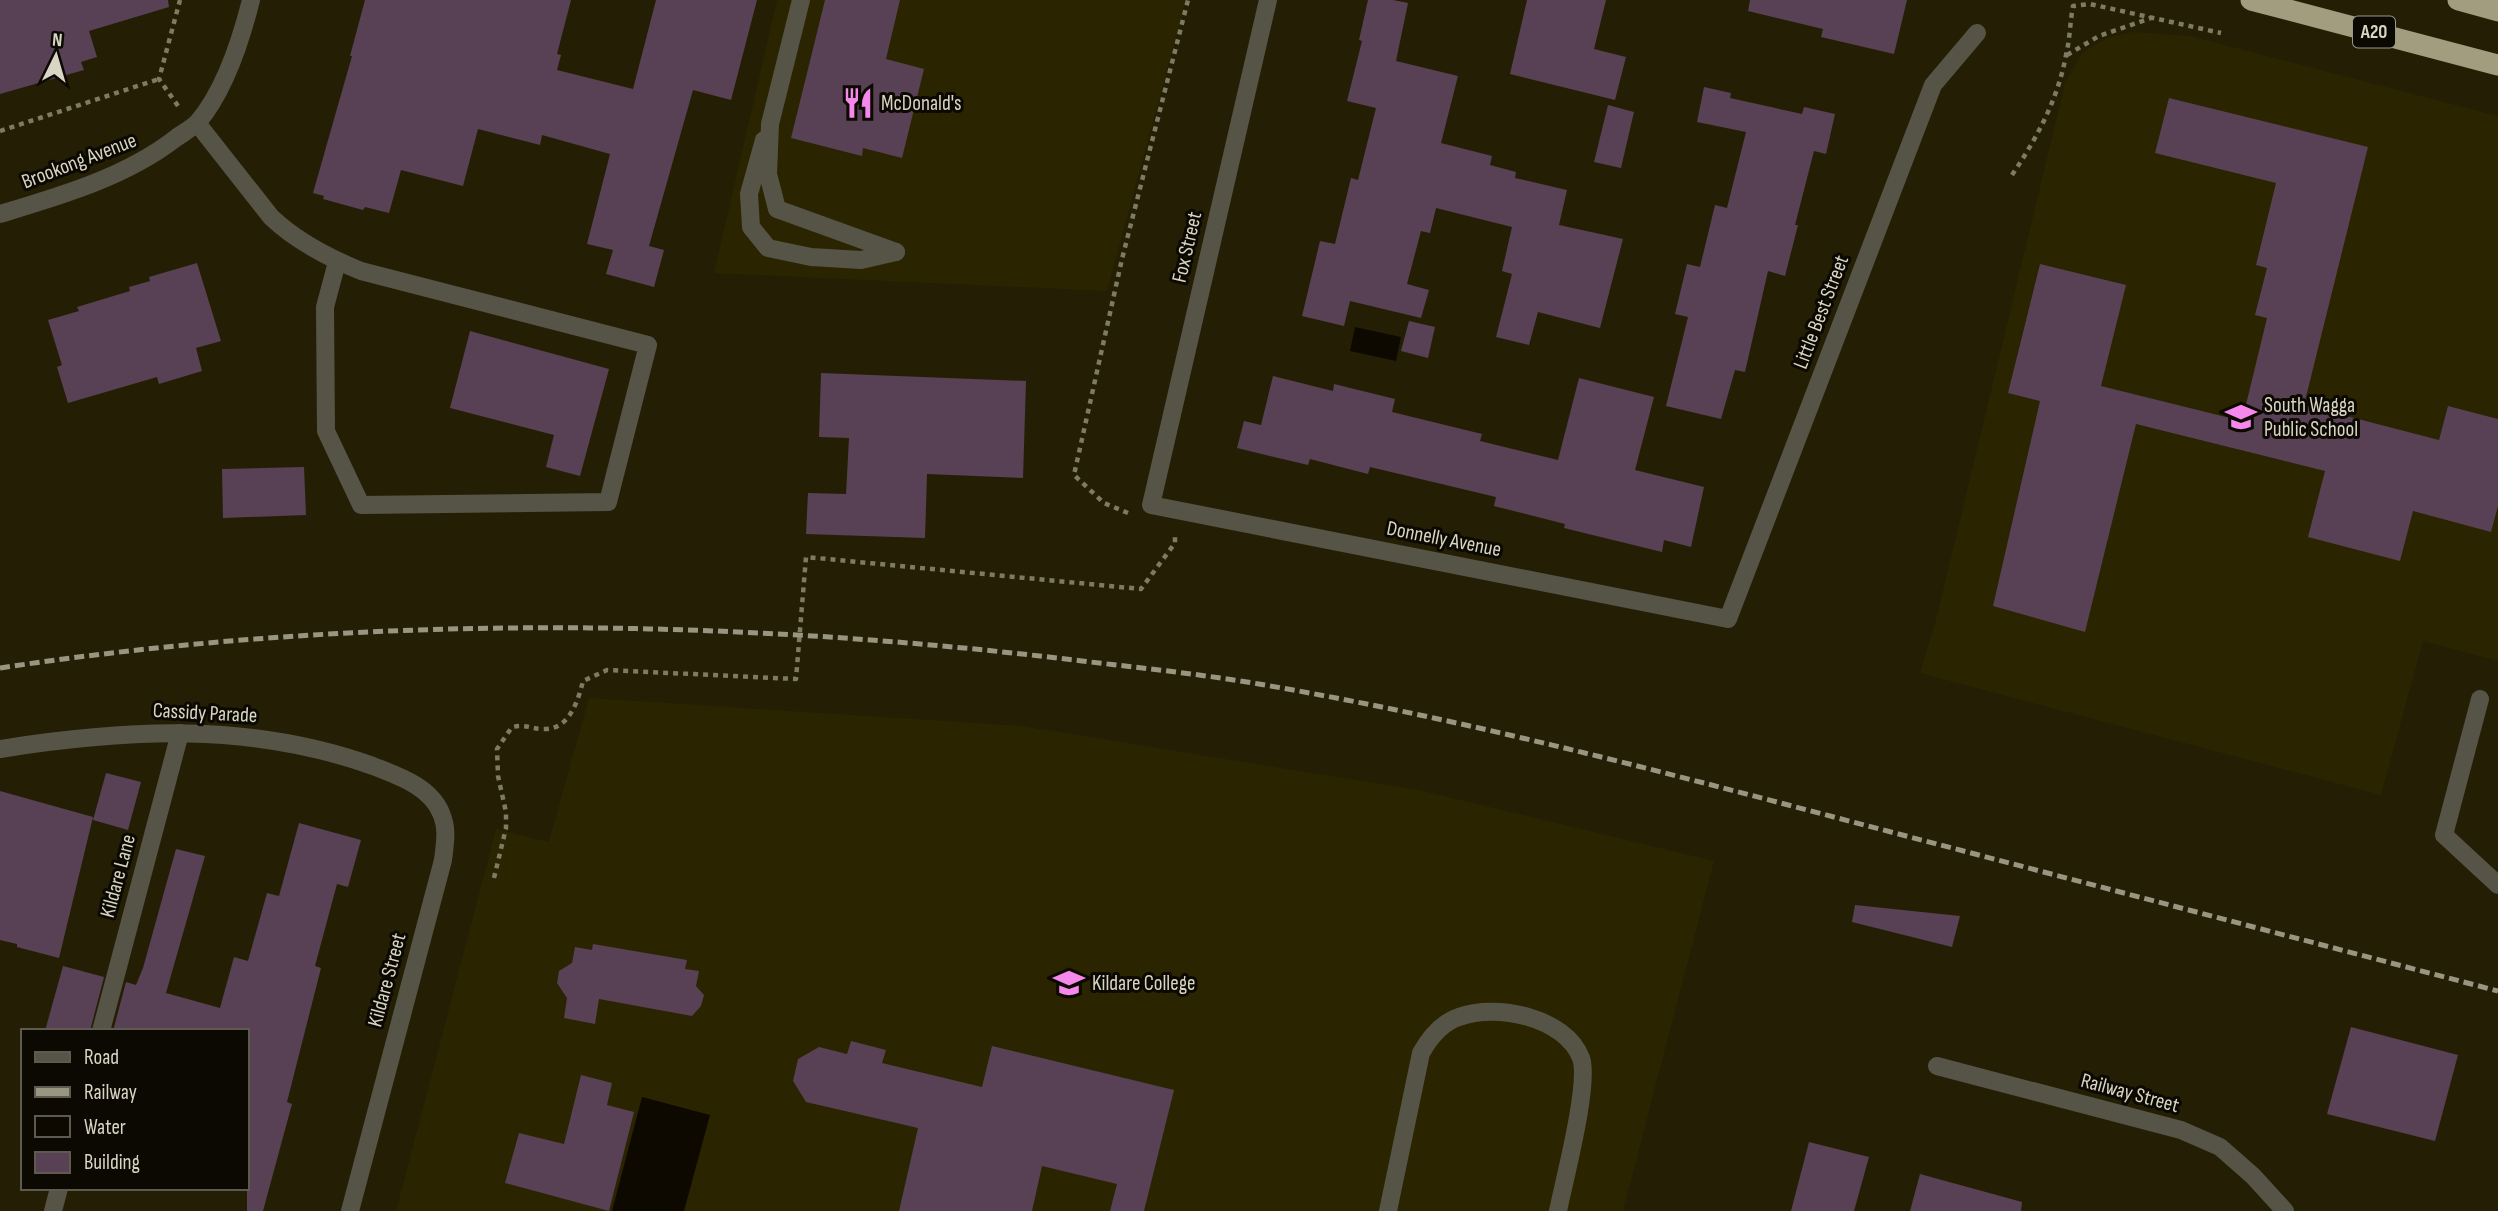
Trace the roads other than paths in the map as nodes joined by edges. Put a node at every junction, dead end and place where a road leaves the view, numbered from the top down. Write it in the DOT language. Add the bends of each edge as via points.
graph roads {
  1 [pos="251,0"];
  2 [pos="801,0"];
  3 [pos="1268,0"];
  4 [pos="2251,0"];
  5 [pos="2458,0"];
  6 [pos="2498,10"];
  7 [pos="1977,33"];
  8 [pos="2498,65"];
  9 [pos="197,123"];
  10 [pos="770,124"];
  11 [pos="0,214"];
  12 [pos="337,262"];
  13 [pos="1151,505"];
  14 [pos="1728,619"];
  15 [pos="2480,699"];
  16 [pos="180,733"];
  17 [pos="0,748"];
  18 [pos="402,777"];
  19 [pos="2498,885"];
  20 [pos="102,1029"];
  21 [pos="1937,1066"];
  22 [pos="58,1190"];
  23 [pos="53,1211"];
  24 [pos="349,1211"];
  25 [pos="1388,1211"];
  26 [pos="1558,1211"];
  27 [pos="2285,1211"];
  1 -- 9 [label="street, Brookong Avenue" via="226,76"];
  2 -- 10 [label="street"];
  3 -- 13 [label="street, Fox Street"];
  4 -- 8 [label="highway, A20"];
  5 -- 6 [label="highway"];
  7 -- 14 [label="street, Little Best Street" via="1933,85"];
  9 -- 11 [label="street, Brookong Avenue" via="155,155 50,199"];
  9 -- 12 [label="street" via="282,228"];
  10 -- 10 [label="street" via="768,174 777,209 896,252 861,260 768,248 751,227 749,194"];
  12 -- 12 [label="street" via="648,345 608,502 361,505 326,431 325,307"];
  13 -- 14 [label="street, Donnelly Avenue"];
  15 -- 19 [label="street" via="2444,835"];
  16 -- 17 [label="street, Cassidy Parade" via="142,732"];
  16 -- 18 [label="street, Cassidy Parade" via="289,743"];
  16 -- 20 [label="street, Kildare Lane"];
  18 -- 24 [label="street, Kildare Street" via="425,791 441,811 447,833"];
  21 -- 27 [label="street, Railway Street" via="2181,1130 2220,1147"];
  22 -- 23 [label="street"];
  25 -- 26 [label="street" via="1421,1053 1430,1036 1456,1017 1507,1011 1550,1026 1569,1040 1581,1059 1584,1084"];
}
